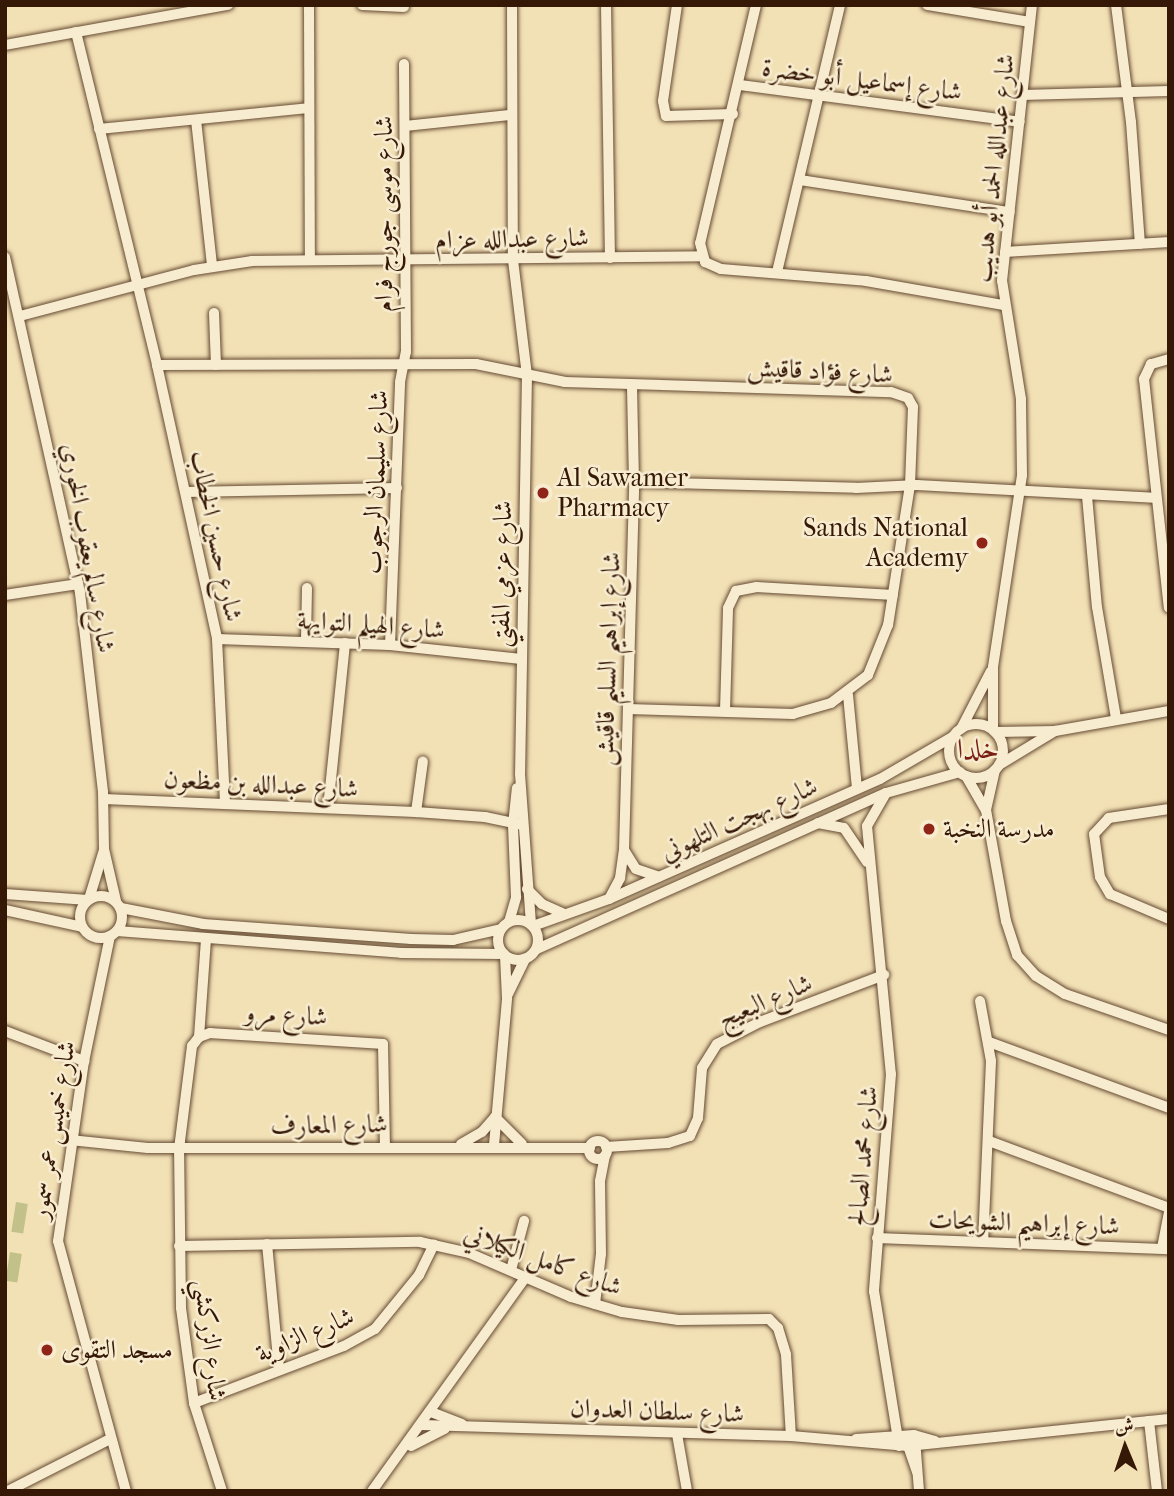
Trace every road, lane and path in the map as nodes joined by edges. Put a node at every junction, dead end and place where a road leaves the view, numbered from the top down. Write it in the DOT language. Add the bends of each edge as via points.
graph roads {
  1 [pos="228,5"];
  2 [pos="309,5"];
  3 [pos="362,5"];
  4 [pos="512,5"];
  5 [pos="606,5"];
  6 [pos="677,5"];
  7 [pos="756,5"];
  8 [pos="840,5"];
  9 [pos="927,5"];
  10 [pos="1031,5"];
  11 [pos="1116,5"];
  12 [pos="404,8"];
  13 [pos="1030,22"];
  14 [pos="76,32"];
  15 [pos="5,45"];
  16 [pos="404,64"];
  17 [pos="740,85"];
  18 [pos="1169,91"];
  19 [pos="818,93"];
  20 [pos="1125,93"];
  21 [pos="1022,95"];
  22 [pos="308,108"];
  23 [pos="733,114"];
  24 [pos="509,115"];
  25 [pos="196,120"];
  26 [pos="1020,122"];
  27 [pos="405,126"];
  28 [pos="99,129"];
  29 [pos="800,180"];
  30 [pos="1010,212"];
  31 [pos="1169,242"];
  32 [pos="1140,244"];
  33 [pos="1005,253"];
  34 [pos="5,257"];
  35 [pos="702,257"];
  36 [pos="610,258"];
  37 [pos="310,259"];
  38 [pos="513,260"];
  39 [pos="406,261"];
  40 [pos="212,266"];
  41 [pos="777,272"];
  42 [pos="134,285"];
  43 [pos="1004,304"];
  44 [pos="214,313"];
  45 [pos="20,316"];
  46 [pos="1169,359"];
  47 [pos="405,364"];
  48 [pos="157,365"];
  49 [pos="216,365"];
  50 [pos="527,375"];
  51 [pos="632,385"];
  52 [pos="634,482"];
  53 [pos="909,485"];
  54 [pos="397,488"];
  55 [pos="186,492"];
  56 [pos="1022,493"];
  57 [pos="1087,496"];
  58 [pos="1154,498"];
  59 [pos="78,584"];
  60 [pos="307,588"];
  61 [pos="5,595"];
  62 [pos="893,595"];
  63 [pos="1169,608"];
  64 [pos="217,639"];
  65 [pos="306,640"];
  66 [pos="345,643"];
  67 [pos="390,645"];
  68 [pos="521,659"];
  69 [pos="993,667"];
  70 [pos="848,695"];
  71 [pos="628,709"];
  72 [pos="1169,710"];
  73 [pos="725,711"];
  74 [pos="1116,718"];
  75 [pos="994,731"];
  76 [pos="1055,731"];
  77 [pos="957,733"];
  78 [pos="423,761"];
  79 [pos="997,768"];
  80 [pos="963,774"];
  81 [pos="857,789"];
  82 [pos="886,793"];
  83 [pos="104,799"];
  84 [pos="225,802"];
  85 [pos="328,808"];
  86 [pos="1169,808"];
  87 [pos="986,810"];
  88 [pos="416,812"];
  89 [pos="518,812"];
  90 [pos="485,817"];
  91 [pos="814,822"];
  92 [pos="518,825"];
  93 [pos="104,849"];
  94 [pos="624,850"];
  95 [pos="870,869"];
  96 [pos="659,877"];
  97 [pos="527,889"];
  98 [pos="5,894"];
  99 [pos="609,899"];
  100 [pos="88,900"];
  101 [pos="119,905"];
  102 [pos="5,910"];
  103 [pos="564,914"];
  104 [pos="1169,919"];
  105 [pos="532,924"];
  106 [pos="505,925"];
  107 [pos="82,927"];
  108 [pos="114,934"];
  109 [pos="206,939"];
  110 [pos="537,950"];
  111 [pos="505,955"];
  112 [pos="525,959"];
  113 [pos="884,975"];
  114 [pos="507,998"];
  115 [pos="980,1001"];
  116 [pos="1169,1030"];
  117 [pos="5,1031"];
  118 [pos="199,1037"];
  119 [pos="989,1042"];
  120 [pos="83,1061"];
  121 [pos="1169,1108"];
  122 [pos="495,1117"];
  123 [pos="70,1140"];
  124 [pos="989,1141"];
  125 [pos="385,1145"];
  126 [pos="494,1145"];
  127 [pos="527,1145"];
  128 [pos="457,1146"];
  129 [pos="179,1149"];
  130 [pos="590,1151"];
  131 [pos="606,1151"];
  132 [pos="600,1181"];
  133 [pos="1169,1210"];
  134 [pos="524,1221"];
  135 [pos="877,1238"];
  136 [pos="983,1242"];
  137 [pos="267,1244"];
  138 [pos="434,1244"];
  139 [pos="179,1245"];
  140 [pos="1165,1249"];
  141 [pos="511,1270"];
  142 [pos="525,1278"];
  143 [pos="596,1304"];
  144 [pos="279,1369"];
  145 [pos="194,1403"];
  146 [pos="431,1412"];
  147 [pos="1169,1419"];
  148 [pos="1149,1421"];
  149 [pos="462,1424"];
  150 [pos="422,1425"];
  151 [pos="450,1427"];
  152 [pos="677,1434"];
  153 [pos="791,1436"];
  154 [pos="110,1439"];
  155 [pos="907,1440"];
  156 [pos="402,1452"];
  157 [pos="8,1491"];
  158 [pos="126,1491"];
  159 [pos="222,1491"];
  160 [pos="372,1491"];
  161 [pos="687,1491"];
  162 [pos="919,1491"];
  163 [pos="1157,1491"];
  1 -- 14 [label="street"];
  2 -- 22 [label="street"];
  3 -- 12 [label="street"];
  4 -- 24 [label="street, شارع عزمي المفتي"];
  5 -- 36 [label="street"];
  6 -- 23 [label="street" via="664,112 674,118"];
  7 -- 17 [label="street"];
  8 -- 19 [label="street"];
  9 -- 13 [label="street"];
  10 -- 13 [label="street, شارع عبدالله الحمد أبو هديب"];
  11 -- 20 [label="street"];
  13 -- 21 [label="street, شارع عبدالله الحمد أبو هديب"];
  14 -- 15 [label="street"];
  14 -- 28 [label="street, شارع حسين الخطاب"];
  16 -- 27 [label="street, شارع موسى جورج فرام"];
  17 -- 19 [label="street, شارع إسماعيل أبو خضرة"];
  17 -- 23 [label="street"];
  18 -- 20 [label="street"];
  19 -- 26 [label="street, شارع إسماعيل أبو خضرة"];
  19 -- 29 [label="street"];
  20 -- 21 [label="street"];
  20 -- 32 [label="street"];
  21 -- 26 [label="street, شارع عبدالله الحمد أبو هديب"];
  22 -- 25 [label="street"];
  22 -- 37 [label="street"];
  23 -- 35 [label="street" via="703,230"];
  24 -- 27 [label="street"];
  24 -- 38 [label="street, شارع عزمي المفتي"];
  25 -- 28 [label="street"];
  25 -- 40 [label="street"];
  26 -- 30 [label="street, شارع عبدالله الحمد أبو هديب"];
  27 -- 39 [label="street, شارع موسى جورج فرام"];
  28 -- 42 [label="street, شارع حسين الخطاب"];
  29 -- 30 [label="street"];
  29 -- 41 [label="street"];
  30 -- 33 [label="street, شارع عبدالله الحمد أبو هديب"];
  31 -- 32 [label="street"];
  32 -- 33 [label="street"];
  33 -- 43 [label="street, شارع عبدالله الحمد أبو هديب"];
  34 -- 45 [label="street, شارع سالم يعقوب الخوري"];
  35 -- 36 [label="street, شارع عبدالله عزام"];
  35 -- 41 [label="street, شارع عبدالله عزام" via="721,269"];
  36 -- 38 [label="street, شارع عبدالله عزام"];
  37 -- 39 [label="street, شارع عبدالله عزام"];
  37 -- 40 [label="street, شارع عبدالله عزام"];
  38 -- 39 [label="street, شارع عبدالله عزام"];
  38 -- 50 [label="street, شارع عزمي المفتي"];
  39 -- 47 [label="street, شارع موسى جورج فرام"];
  40 -- 42 [label="street, شارع عبدالله عزام"];
  41 -- 43 [label="street, شارع عبدالله عزام" via="891,284"];
  42 -- 45 [label="street, شارع عبدالله عزام"];
  42 -- 48 [label="street, شارع حسين الخطاب"];
  43 -- 56 [label="street, شارع عبدالله الحمد أبو هديب" via="1021,399"];
  44 -- 49 [label="street"];
  45 -- 59 [label="street, شارع سالم يعقوب الخوري"];
  46 -- 58 [label="street" via="1151,364 1144,379"];
  47 -- 49 [label="street, شارع فؤاد قاقيش"];
  47 -- 50 [label="street, شارع فؤاد قاقيش" via="476,364"];
  47 -- 54 [label="street, شارع سليمان الرجوب"];
  48 -- 49 [label="street, شارع فؤاد قاقيش"];
  48 -- 55 [label="street, شارع حسين الخطاب"];
  50 -- 51 [label="street, شارع فؤاد قاقيش"];
  50 -- 68 [label="street, شارع عزمي المفتي"];
  51 -- 52 [label="street, شارع إبراهيم السليم قاقيش"];
  51 -- 53 [label="street, شارع فؤاد قاقيش" via="899,394 914,407"];
  52 -- 53 [label="street" via="844,488"];
  52 -- 71 [label="street, شارع إبراهيم السليم قاقيش"];
  53 -- 56 [label="street"];
  53 -- 62 [label="street, شارع فؤاد قاقيش"];
  54 -- 55 [label="street"];
  54 -- 67 [label="street, شارع سليمان الرجوب"];
  55 -- 64 [label="street, شارع حسين الخطاب"];
  56 -- 57 [label="street"];
  56 -- 69 [label="street, شارع عبدالله الحمد أبو هديب"];
  57 -- 58 [label="street"];
  57 -- 74 [label="street" via="1097,607"];
  58 -- 63 [label="street"];
  59 -- 61 [label="street"];
  59 -- 83 [label="street, شارع سالم يعقوب الخوري"];
  60 -- 65 [label="street"];
  62 -- 70 [label="street, شارع فؤاد قاقيش" via="875,665"];
  62 -- 73 [label="street" via="757,587 736,591 728,608"];
  64 -- 65 [label="street, شارع الهيلم التوايهة"];
  64 -- 84 [label="street, شارع حسين الخطاب"];
  65 -- 66 [label="street, شارع الهيلم التوايهة"];
  66 -- 67 [label="street, شارع الهيلم التوايهة"];
  66 -- 85 [label="street"];
  67 -- 68 [label="street, شارع الهيلم التوايهة"];
  68 -- 89 [label="street, شارع عزمي المفتي"];
  69 -- 75 [label="street, شارع عبدالله الحمد أبو هديب"];
  69 -- 77 [label="street, شارع عبدالله الحمد أبو هديب"];
  70 -- 73 [label="street, شارع فؤاد قاقيش" via="793,713"];
  70 -- 81 [label="street"];
  71 -- 73 [label="street, شارع فؤاد قاقيش"];
  71 -- 94 [label="street, شارع إبراهيم السليم قاقيش"];
  72 -- 74 [label="street"];
  74 -- 76 [label="street"];
  75 -- 76 [label="street"];
  75 -- 77 [label="street" via="977,724"];
  75 -- 79 [label="street" via="1003,748"];
  76 -- 79 [label="street"];
  77 -- 80 [label="street" via="950,759"];
  77 -- 81 [label="street, شارع بهجت التلهوني" via="905,767"];
  78 -- 88 [label="street"];
  79 -- 80 [label="street" via="981,778"];
  79 -- 87 [label="street"];
  80 -- 82 [label="street, شارع بهجت التلهوني"];
  80 -- 87 [label="street"];
  81 -- 96 [label="street, شارع بهجت التلهوني"];
  82 -- 91 [label="street, شارع بهجت التلهوني"];
  82 -- 95 [label="street, شارع محمد الصالح" via="868,819"];
  83 -- 84 [label="street, شارع عبدالله بن مظعون"];
  83 -- 93 [label="street, شارع سالم يعقوب الخوري"];
  84 -- 85 [label="street, شارع عبدالله بن مظعون"];
  85 -- 88 [label="street, شارع عبدالله بن مظعون"];
  86 -- 104 [label="street" via="1104,820 1096,828 1094,841 1100,877 1110,894"];
  87 -- 116 [label="street" via="1011,943 1025,966 1065,994"];
  88 -- 90 [label="street, شارع عبدالله بن مظعون"];
  89 -- 90 [label="street, شارع عبدالله بن مظعون"];
  89 -- 92 [label="street, شارع عزمي المفتي"];
  90 -- 92 [label="street, شارع عبدالله بن مظعون"];
  91 -- 95 [label="street, شارع محمد الصالح" via="844,828"];
  91 -- 110 [label="street, شارع بهجت التلهوني"];
  92 -- 97 [label="street, شارع عزمي المفتي"];
  92 -- 106 [label="street, شارع عزمي المفتي" via="516,897"];
  93 -- 100 [label="street, شارع سالم يعقوب الخوري"];
  93 -- 101 [label="street, شارع سالم يعقوب الخوري"];
  94 -- 96 [label="street" via="636,869"];
  94 -- 99 [label="street, شارع إبراهيم السليم قاقيش" via="620,878"];
  95 -- 113 [label="street, شارع محمد الصالح"];
  96 -- 99 [label="street, شارع بهجت التلهوني"];
  97 -- 103 [label="street" via="542,904"];
  97 -- 105 [label="street, شارع عزمي المفتي"];
  98 -- 100 [label="street"];
  99 -- 103 [label="street, شارع بهجت التلهوني"];
  100 -- 101 [label="street" via="100,895"];
  100 -- 107 [label="street" via="80,912"];
  101 -- 106 [label="street" via="203,924 411,939 453,940"];
  101 -- 108 [label="street" via="123,920"];
  102 -- 107 [label="street"];
  103 -- 105 [label="street, شارع بهجت التلهوني"];
  105 -- 106 [label="street"];
  105 -- 110 [label="street" via="539,937"];
  106 -- 111 [label="street" via="498,942"];
  107 -- 108 [label="street" via="94,937"];
  108 -- 109 [label="street"];
  108 -- 120 [label="street, شارع خميس عمر سمور"];
  109 -- 111 [label="street" via="401,953"];
  109 -- 118 [label="street"];
  110 -- 112 [label="street"];
  111 -- 112 [label="street"];
  111 -- 114 [label="street"];
  112 -- 114 [label="street"];
  113 -- 131 [label="street, شارع البعيج" via="760,1022 717,1044 702,1068 698,1118 690,1136"];
  113 -- 135 [label="street, شارع محمد الصالح" via="890,1108"];
  114 -- 122 [label="street"];
  115 -- 119 [label="street"];
  117 -- 120 [label="street"];
  118 -- 125 [label="street, شارع مرو" via="221,1033 383,1044"];
  118 -- 129 [label="street" via="189,1055"];
  119 -- 121 [label="street"];
  119 -- 124 [label="street"];
  120 -- 123 [label="street, شارع خميس عمر سمور"];
  122 -- 126 [label="street"];
  122 -- 127 [label="street" via="510,1136"];
  122 -- 128 [label="street" via="474,1138"];
  123 -- 129 [label="street, شارع المعارف"];
  123 -- 154 [label="street, شارع خميس عمر سمور" via="58,1222 60,1260"];
  124 -- 133 [label="street"];
  124 -- 136 [label="street"];
  125 -- 128 [label="street, شارع المعارف"];
  125 -- 129 [label="street, شارع المعارف"];
  126 -- 127 [label="street, شارع المعارف"];
  126 -- 128 [label="street, شارع المعارف"];
  127 -- 130 [label="street, شارع المعارف"];
  129 -- 139 [label="street, شارع الزركشي"];
  130 -- 131 [label="street, شارع المعارف" via="596,1142"];
  130 -- 132 [label="street"];
  131 -- 132 [label="street"];
  132 -- 143 [label="street"];
  133 -- 140 [label="street"];
  134 -- 141 [label="street"];
  135 -- 136 [label="street, شارع إبراهيم الشويحات"];
  135 -- 155 [label="street, شارع محمد الصالح" via="875,1301"];
  136 -- 140 [label="street, شارع إبراهيم الشويحات"];
  137 -- 138 [label="street, شارع كامل الكيلاني" via="371,1239"];
  137 -- 139 [label="street, شارع كامل الكيلاني"];
  137 -- 144 [label="street"];
  138 -- 141 [label="street, شارع كامل الكيلاني"];
  138 -- 144 [label="street, شارع الزاوية" via="419,1275 375,1329 345,1346"];
  139 -- 145 [label="street, شارع الزركشي" via="183,1336"];
  141 -- 142 [label="street, شارع كامل الكيلاني"];
  142 -- 143 [label="street, شارع كامل الكيلاني"];
  142 -- 146 [label="street"];
  143 -- 153 [label="street, شارع كامل الكيلاني" via="678,1320 769,1319 778,1328 786,1355"];
  144 -- 145 [label="street, شارع الزاوية"];
  145 -- 159 [label="street, شارع الزركشي"];
  146 -- 149 [label="street, شارع سلطان العدوان"];
  146 -- 150 [label="street"];
  147 -- 148 [label="street, شارع سلطان العدوان"];
  148 -- 155 [label="street, شارع سلطان العدوان"];
  148 -- 163 [label="street"];
  149 -- 151 [label="street, شارع سلطان العدوان"];
  149 -- 152 [label="street, شارع سلطان العدوان"];
  150 -- 151 [label="street, شارع سلطان العدوان"];
  150 -- 156 [label="street"];
  151 -- 156 [label="street"];
  152 -- 153 [label="street, شارع سلطان العدوان"];
  152 -- 161 [label="street"];
  153 -- 155 [label="street, شارع سلطان العدوان"];
  154 -- 157 [label="street"];
  154 -- 158 [label="street, شارع خميس عمر سمور"];
  155 -- 162 [label="street, شارع محمد الصالح"];
  156 -- 160 [label="street"];
}
